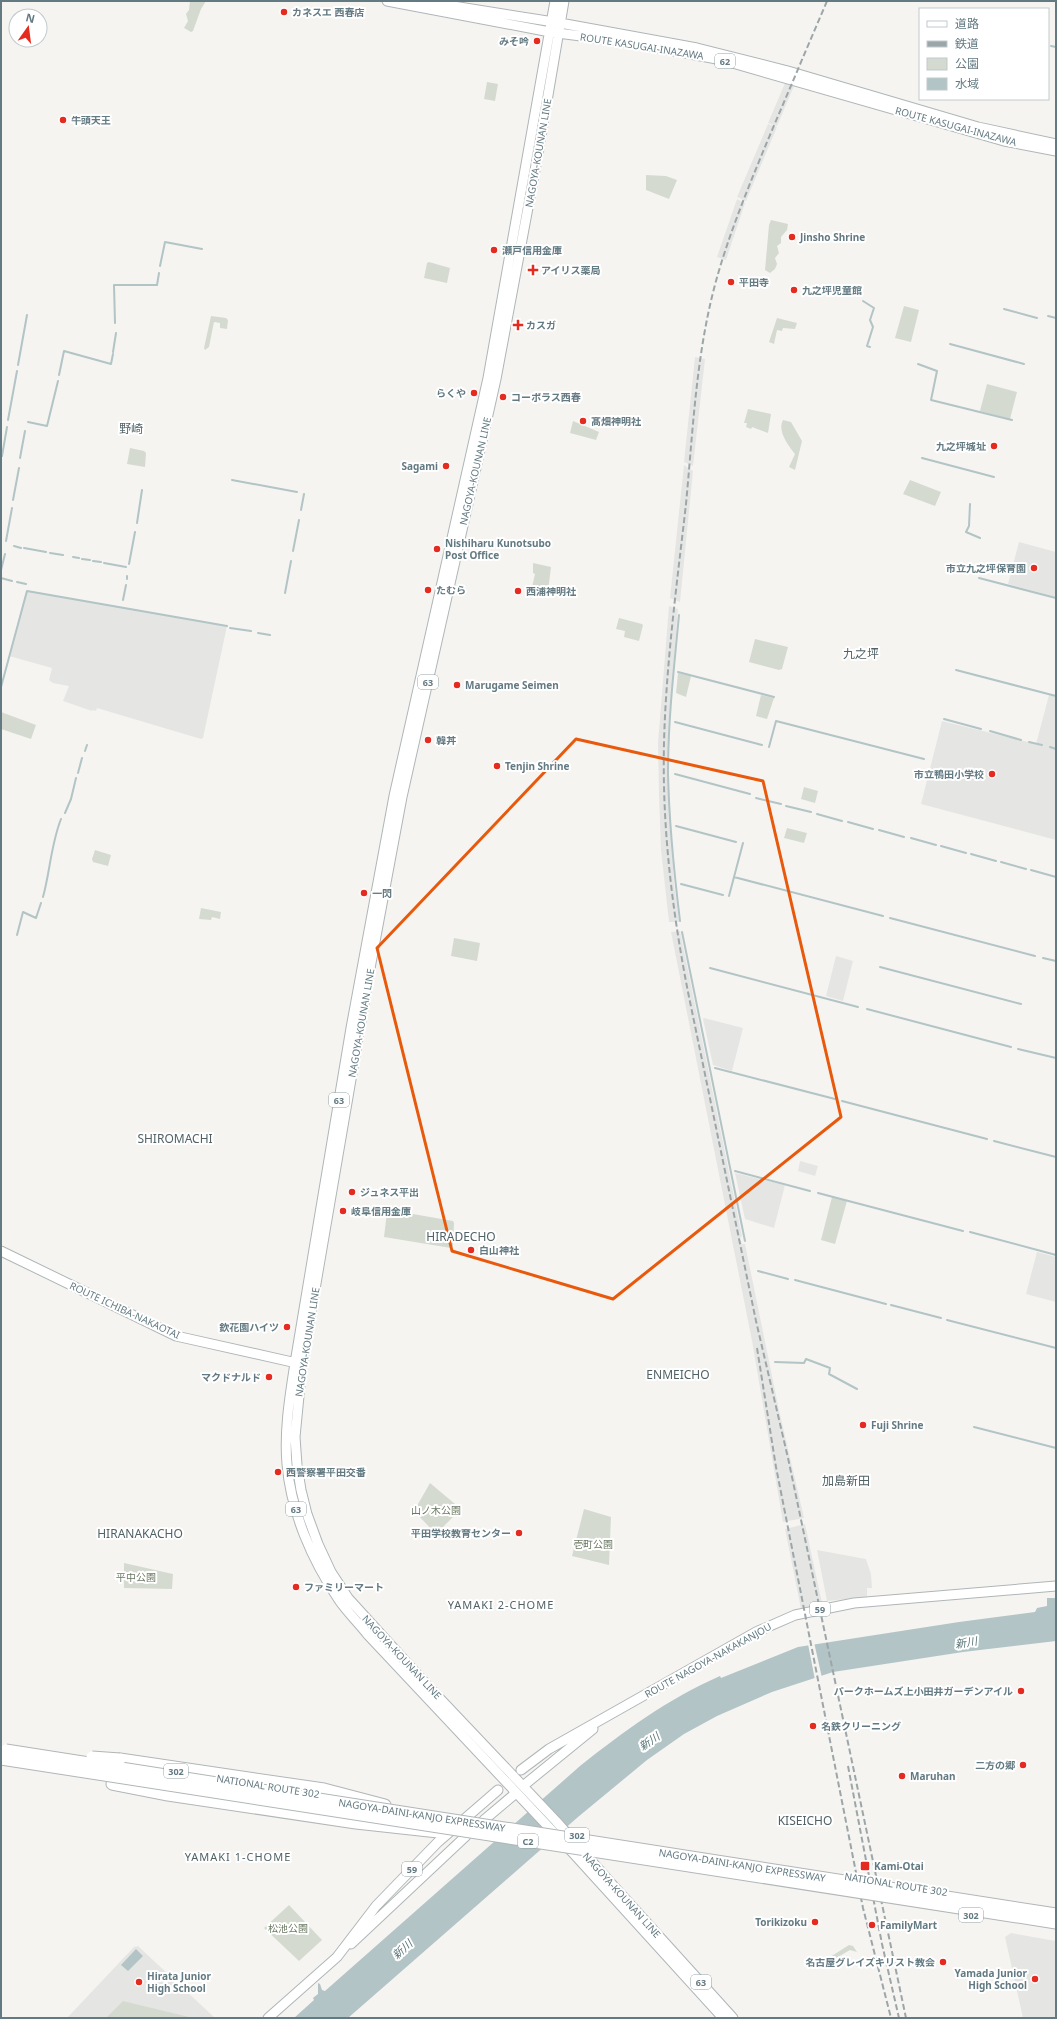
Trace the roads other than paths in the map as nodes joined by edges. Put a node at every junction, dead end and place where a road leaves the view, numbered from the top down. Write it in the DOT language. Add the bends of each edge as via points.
graph roads {
  1 [pos="387,1"];
  2 [pos="422,1"];
  3 [pos="555,1"];
  4 [pos="564,1"];
  5 [pos="556,22"];
  6 [pos="554,32"];
  7 [pos="1056,144"];
  8 [pos="1056,151"];
  9 [pos="1,1251"];
  10 [pos="298,1364"];
  11 [pos="1056,1586"];
  12 [pos="610,1715"];
  13 [pos="2,1753"];
  14 [pos="1,1764"];
  15 [pos="521,1770"];
  16 [pos="525,1788"];
  17 [pos="498,1790"];
  18 [pos="518,1795"];
  19 [pos="351,1798"];
  20 [pos="348,1819"];
  21 [pos="483,1820"];
  22 [pos="550,1827"];
  23 [pos="567,1834"];
  24 [pos="466,1836"];
  25 [pos="573,1853"];
  26 [pos="585,1854"];
  27 [pos="609,1888"];
  28 [pos="1056,1909"];
  29 [pos="1056,1914"];
  30 [pos="1056,1923"];
  31 [pos="1056,1928"];
  32 [pos="337,1957"];
  33 [pos="268,2018"];
  34 [pos="723,2018"];
  35 [pos="734,2018"];
  1 -- 6 [label="main road, ROUTE KASUGAI-INAZAWA / 62"];
  2 -- 5 [label="main road, ROUTE KASUGAI-INAZAWA / 62"];
  3 -- 5 [label="main road, NAGOYA-KOUNAN LINE / 63"];
  4 -- 5 [label="main road, NAGOYA-KOUNAN LINE / 63"];
  5 -- 6 [label="main road, NAGOYA-KOUNAN LINE / 63"];
  5 -- 7 [label="main road, ROUTE KASUGAI-INAZAWA / 62" via="724,54 978,127"];
  6 -- 8 [label="main road, ROUTE KASUGAI-INAZAWA / 62" via="627,42 722,60 1004,141"];
  6 -- 10 [label="main road, NAGOYA-KOUNAN LINE / 63" via="496,379 402,797"];
  9 -- 10 [label="main road, ROUTE ICHIBA-NAKAOTAI" via="176,1336"];
  10 -- 16 [label="main road, NAGOYA-KOUNAN LINE / 63" via="295,1437 297,1465 307,1514 331,1572 353,1604"];
  10 -- 18 [label="main road, NAGOYA-KOUNAN LINE / 63" via="288,1414 287,1464 298,1516 324,1576 340,1601 368,1635"];
  11 -- 12 [label="main road, ROUTE NAGOYA-NAKAKANJOU / 59" via="854,1603 794,1615 756,1632"];
  12 -- 15 [label="main road, ROUTE NAGOYA-NAKAKANJOU / 59" via="549,1749"];
  12 -- 16 [label="main road"];
  13 -- 19 [label="highway, NATIONAL ROUTE 302 / 302"];
  13 -- 19 [label="highway, bridge" via="120,1759 244,1776 324,1790"];
  13 -- 20 [label="highway, bridge" via="168,1795"];
  13 -- 29 [label="highway, NAGOYA-DAINI-KANJO EXPRESSWAY / C2, bridge"];
  13 -- 30 [label="highway, NAGOYA-DAINI-KANJO EXPRESSWAY / C2, bridge"];
  14 -- 20 [label="highway, NATIONAL ROUTE 302 / 302"];
  16 -- 22 [label="main road, NAGOYA-KOUNAN LINE / 63"];
  17 -- 32 [label="main road, 59" via="438,1842 400,1881 358,1927"];
  18 -- 21 [label="main road"];
  18 -- 22 [label="main road, NAGOYA-KOUNAN LINE / 63"];
  19 -- 21 [label="highway, NATIONAL ROUTE 302 / 302"];
  20 -- 24 [label="highway, NATIONAL ROUTE 302 / 302"];
  21 -- 22 [label="highway, NATIONAL ROUTE 302 / 302"];
  22 -- 23 [label="highway, NATIONAL ROUTE 302 / 302"];
  22 -- 25 [label="main road, NAGOYA-KOUNAN LINE / 63"];
  23 -- 26 [label="main road, NAGOYA-KOUNAN LINE / 63"];
  23 -- 28 [label="highway, NATIONAL ROUTE 302 / 302"];
  24 -- 25 [label="highway, NATIONAL ROUTE 302 / 302"];
  24 -- 32 [label="main road"];
  25 -- 26 [label="highway, NATIONAL ROUTE 302 / 302"];
  25 -- 27 [label="main road, NAGOYA-KOUNAN LINE / 63"];
  26 -- 27 [label="main road, NAGOYA-KOUNAN LINE / 63"];
  26 -- 31 [label="highway, NATIONAL ROUTE 302 / 302"];
  27 -- 34 [label="main road, NAGOYA-KOUNAN LINE / 63"];
  27 -- 35 [label="main road, NAGOYA-KOUNAN LINE / 63"];
  32 -- 33 [label="main road, 59"];
}
